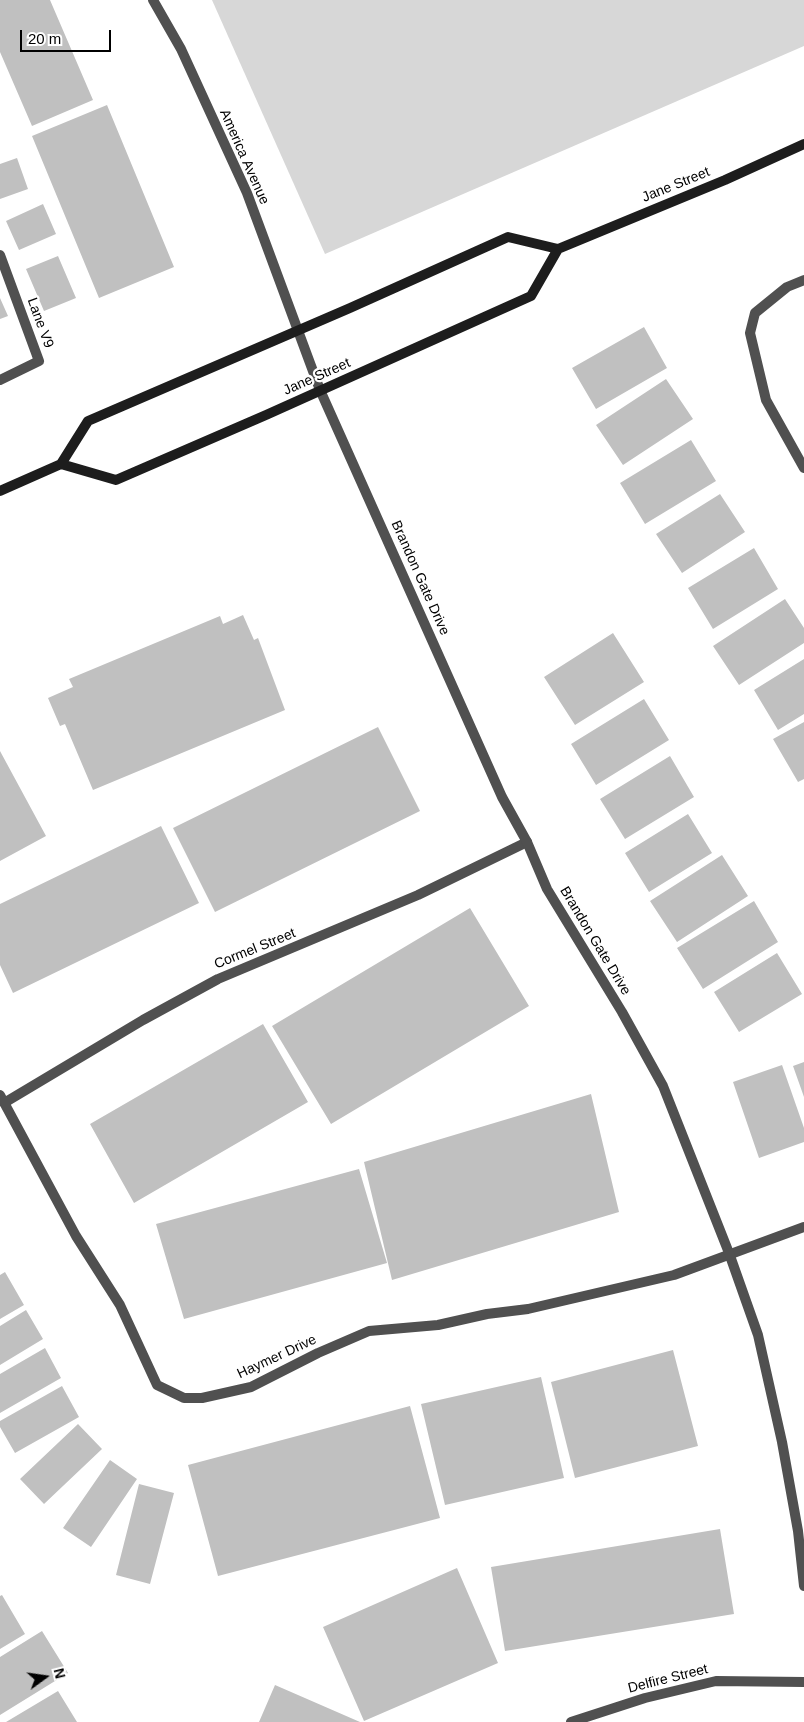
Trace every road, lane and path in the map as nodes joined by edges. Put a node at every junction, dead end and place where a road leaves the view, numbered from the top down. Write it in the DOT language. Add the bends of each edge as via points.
graph roads {
  1 [pos="152,0"];
  2 [pos="804,144"];
  3 [pos="558,248"];
  4 [pos="0,255"];
  5 [pos="804,280"];
  6 [pos="297,330"];
  7 [pos="0,380"];
  8 [pos="320,390"];
  9 [pos="61,464"];
  10 [pos="804,468"];
  11 [pos="0,492"];
  12 [pos="527,842"];
  13 [pos="2,1099"];
  14 [pos="804,1227"];
  15 [pos="729,1253"];
  16 [pos="804,1586"];
  17 [pos="804,1682"];
  18 [pos="571,1722"];
  1 -- 6 [label="street, America Avenue" via="181,49 247,193"];
  2 -- 3 [label="main road, Jane Street"];
  3 -- 6 [label="main road" via="508,237"];
  3 -- 8 [label="main road, Jane Street" via="532,296"];
  4 -- 7 [label="street, Lane V9" via="39,361"];
  5 -- 10 [label="street" via="787,287 756,313 750,333 766,400"];
  6 -- 8 [label="street, Brandon Gate Drive"];
  6 -- 9 [label="main road" via="88,420"];
  8 -- 9 [label="main road, Jane Street" via="116,480"];
  8 -- 12 [label="street, Brandon Gate Drive" via="502,797"];
  9 -- 11 [label="main road"];
  12 -- 13 [label="street, Cormel Street" via="418,895 218,979"];
  12 -- 15 [label="street, Brandon Gate Drive" via="547,889 663,1086"];
  13 -- 15 [label="street, Haymer Drive" via="76,1236 120,1305 158,1385 184,1398 202,1398 251,1387 318,1352 369,1332 438,1325 528,1309 674,1275"];
  14 -- 15 [label="street, Haymer Drive"];
  15 -- 16 [label="street, Brandon Gate Drive" via="758,1335 782,1442"];
  17 -- 18 [label="street, Delfire Street" via="716,1681 645,1698"];
}
